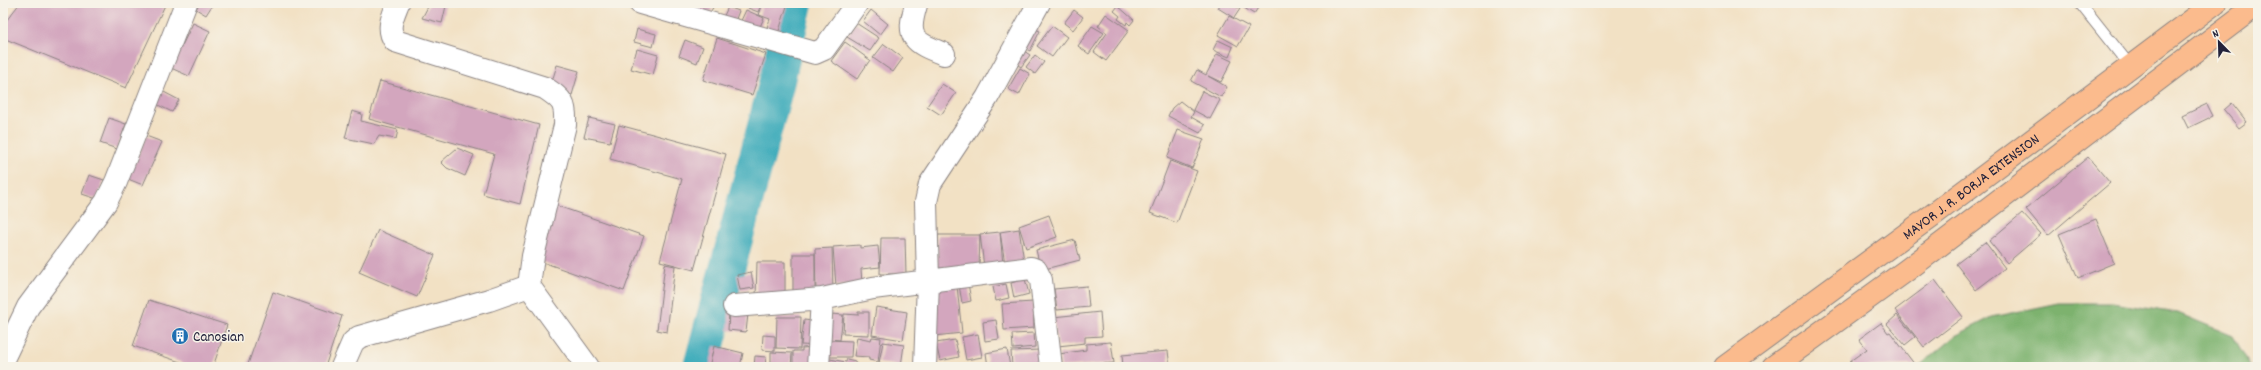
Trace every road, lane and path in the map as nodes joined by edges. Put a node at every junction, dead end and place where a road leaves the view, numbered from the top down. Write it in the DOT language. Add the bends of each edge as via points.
graph roads {
  1 [pos="186,3"];
  2 [pos="398,3"];
  3 [pos="640,3"];
  4 [pos="857,3"];
  5 [pos="1039,3"];
  6 [pos="2080,3"];
  7 [pos="2216,3"];
  8 [pos="912,4"];
  9 [pos="2258,4"];
  10 [pos="682,8"];
  11 [pos="944,54"];
  12 [pos="2130,66"];
  13 [pos="928,281"];
  14 [pos="529,286"];
  15 [pos="822,299"];
  16 [pos="734,306"];
  17 [pos="3,359"];
  18 [pos="342,367"];
  19 [pos="588,367"];
  20 [pos="818,367"];
  21 [pos="925,367"];
  22 [pos="1051,367"];
  23 [pos="1725,367"];
  24 [pos="1773,367"];
  1 -- 17 [label="street" via="106,202 28,307"];
  2 -- 14 [label="street" via="390,27 394,41 545,88 564,103 565,125 533,256"];
  3 -- 10 [label="street"];
  4 -- 10 [label="street" via="820,52 815,54"];
  5 -- 13 [label="street" via="987,98 930,184 926,202"];
  6 -- 12 [label="lane"];
  7 -- 12 [label="main road, MAYOR J. R. BORJA EXTENSION"];
  8 -- 11 [label="street" via="910,25 914,36 921,44"];
  9 -- 24 [label="main road, MAYOR J. R. BORJA EXTENSION" via="1907,270"];
  12 -- 23 [label="main road, MAYOR J. R. BORJA EXTENSION"];
  13 -- 15 [label="street" via="873,288"];
  13 -- 21 [label="street"];
  13 -- 22 [label="street" via="1031,268 1036,270 1041,280"];
  14 -- 18 [label="street" via="359,337 353,342"];
  14 -- 19 [label="street"];
  15 -- 16 [label="street"];
  15 -- 20 [label="street"];
}
